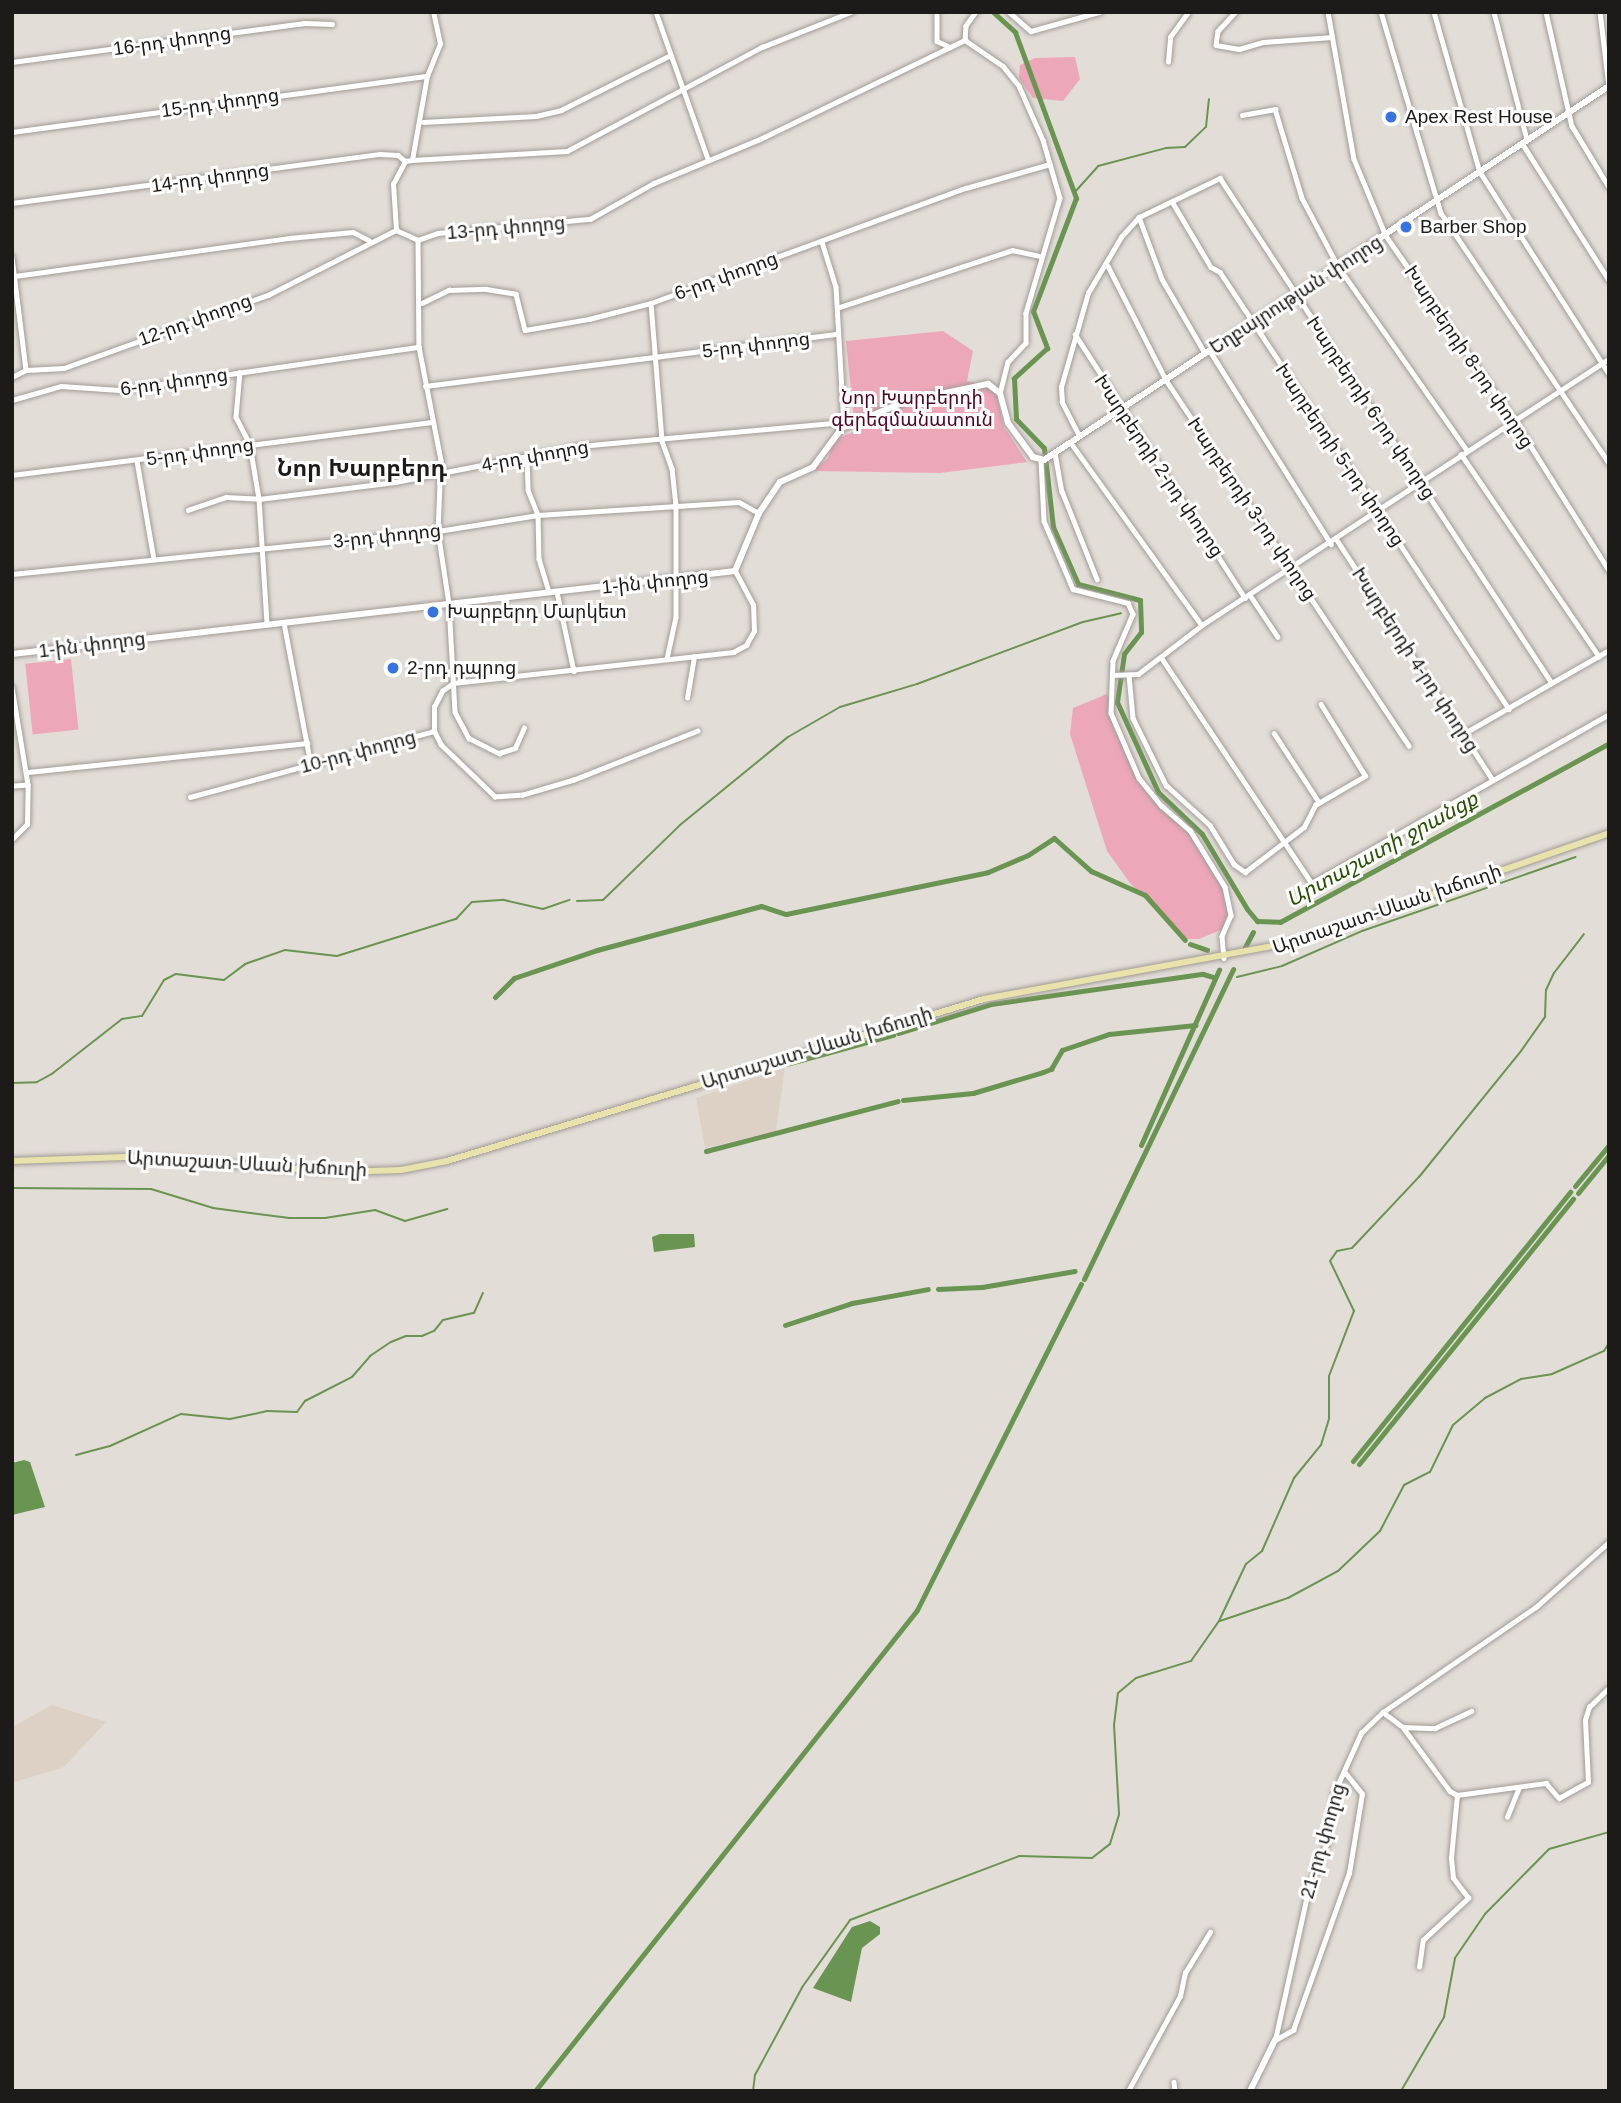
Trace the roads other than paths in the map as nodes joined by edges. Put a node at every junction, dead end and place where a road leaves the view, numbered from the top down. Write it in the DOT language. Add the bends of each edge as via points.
graph roads {
  1 [pos="433,12"];
  2 [pos="656,12"];
  3 [pos="851,12"];
  4 [pos="937,12"];
  5 [pos="976,12"];
  6 [pos="1009,12"];
  7 [pos="1099,12"];
  8 [pos="1188,12"];
  9 [pos="1236,12"];
  10 [pos="1328,12"];
  11 [pos="1381,12"];
  12 [pos="1434,12"];
  13 [pos="1494,12"];
  14 [pos="1546,12"];
  15 [pos="1600,12"];
  16 [pos="332,24"];
  17 [pos="1332,37"];
  18 [pos="965,40"];
  19 [pos="950,47"];
  20 [pos="669,56"];
  21 [pos="12,62"];
  22 [pos="1168,62"];
  23 [pos="427,76"];
  24 [pos="1609,86"];
  25 [pos="680,91"];
  26 [pos="1569,113"];
  27 [pos="1242,116"];
  28 [pos="423,122"];
  29 [pos="12,132"];
  30 [pos="1525,141"];
  31 [pos="708,159"];
  32 [pos="412,160"];
  33 [pos="405,161"];
  34 [pos="1050,163"];
  35 [pos="1480,172"];
  36 [pos="1609,187"];
  37 [pos="1436,201"];
  38 [pos="1173,202"];
  39 [pos="12,203"];
  40 [pos="1139,217"];
  41 [pos="396,230"];
  42 [pos="1386,236"];
  43 [pos="370,240"];
  44 [pos="418,240"];
  45 [pos="822,242"];
  46 [pos="1041,256"];
  47 [pos="12,257"];
  48 [pos="1108,265"];
  49 [pos="1338,266"];
  50 [pos="15,276"];
  51 [pos="1609,280"];
  52 [pos="1295,295"];
  53 [pos="422,303"];
  54 [pos="651,303"];
  55 [pos="837,308"];
  56 [pos="1252,323"];
  57 [pos="1074,333"];
  58 [pos="836,334"];
  59 [pos="419,346"];
  60 [pos="1208,353"];
  61 [pos="656,356"];
  62 [pos="1609,359"];
  63 [pos="1601,363"];
  64 [pos="26,370"];
  65 [pos="240,372"];
  66 [pos="1609,374"];
  67 [pos="12,377"];
  68 [pos="1166,380"];
  69 [pos="425,386"];
  70 [pos="1562,390"];
  71 [pos="1000,393"];
  72 [pos="12,400"];
  73 [pos="1122,409"];
  74 [pos="1516,421"];
  75 [pos="430,422"];
  76 [pos="843,425"];
  77 [pos="1080,437"];
  78 [pos="662,441"];
  79 [pos="1071,443"];
  80 [pos="250,445"];
  81 [pos="1467,450"];
  82 [pos="1461,454"];
  83 [pos="527,457"];
  84 [pos="1048,457"];
  85 [pos="137,460"];
  86 [pos="1609,463"];
  87 [pos="440,474"];
  88 [pos="12,475"];
  89 [pos="1422,483"];
  90 [pos="258,499"];
  91 [pos="676,504"];
  92 [pos="188,510"];
  93 [pos="1379,512"];
  94 [pos="759,513"];
  95 [pos="538,514"];
  96 [pos="438,531"];
  97 [pos="1334,542"];
  98 [pos="262,550"];
  99 [pos="154,559"];
  100 [pos="1291,569"];
  101 [pos="1609,570"];
  102 [pos="735,571"];
  103 [pos="12,574"];
  104 [pos="674,579"];
  105 [pos="1097,579"];
  106 [pos="553,592"];
  107 [pos="1247,596"];
  108 [pos="449,604"];
  109 [pos="284,623"];
  110 [pos="267,624"];
  111 [pos="1202,625"];
  112 [pos="1278,636"];
  113 [pos="1609,650"];
  114 [pos="12,654"];
  115 [pos="1599,656"];
  116 [pos="694,657"];
  117 [pos="1161,657"];
  118 [pos="667,659"];
  119 [pos="574,671"];
  120 [pos="1112,675"];
  121 [pos="1129,675"];
  122 [pos="1552,682"];
  123 [pos="453,684"];
  124 [pos="12,687"];
  125 [pos="687,698"];
  126 [pos="1321,705"];
  127 [pos="1509,709"];
  128 [pos="1609,714"];
  129 [pos="524,728"];
  130 [pos="434,731"];
  131 [pos="698,731"];
  132 [pos="1274,733"];
  133 [pos="1463,734"];
  134 [pos="307,743"];
  135 [pos="1409,746"];
  136 [pos="312,765"];
  137 [pos="28,772"];
  138 [pos="1493,780"];
  139 [pos="28,785"];
  140 [pos="12,786"];
  141 [pos="190,797"];
  142 [pos="1320,802"];
  143 [pos="1609,833"];
  144 [pos="12,839"];
  145 [pos="1284,843"];
  146 [pos="1224,958"];
  147 [pos="12,1161"];
  148 [pos="1609,1542"];
  149 [pos="1609,1688"];
  150 [pos="1471,1711"];
  151 [pos="1383,1712"];
  152 [pos="1403,1727"];
  153 [pos="1344,1772"];
  154 [pos="1519,1787"];
  155 [pos="1457,1795"];
  156 [pos="1507,1817"];
  157 [pos="1210,1932"];
  158 [pos="1419,1967"];
  159 [pos="1275,2040"];
  160 [pos="1174,2082"];
  161 [pos="1128,2091"];
  162 [pos="1175,2091"];
  163 [pos="1250,2091"];
  1 -- 23 [label="street" via="440,44"];
  2 -- 20 [label="street"];
  3 -- 25 [label="street" via="762,47"];
  4 -- 19 [label="street" via="937,41"];
  5 -- 18 [label="street" via="966,26"];
  6 -- 7 [label="street" via="1032,31"];
  8 -- 22 [label="street" via="1170,37"];
  9 -- 17 [label="street" via="1218,32 1216,45 1239,49 1263,42"];
  10 -- 17 [label="street, Խարբերդի 8-րդ փողոց"];
  11 -- 37 [label="street"];
  12 -- 35 [label="street"];
  13 -- 30 [label="street"];
  14 -- 26 [label="street"];
  15 -- 24 [label="street"];
  16 -- 21 [label="street, 16-րդ փողոց" via="303,23"];
  17 -- 42 [label="street, Խարբերդի 8-րդ փողոց" via="1354,159"];
  18 -- 19 [label="street, 13-րդ փողոց"];
  18 -- 34 [label="street" via="1003,66 1018,86"];
  19 -- 31 [label="street, 13-րդ փողոց"];
  20 -- 25 [label="street"];
  20 -- 28 [label="street" via="561,110 536,116"];
  23 -- 28 [label="street"];
  23 -- 29 [label="street, 15-րդ փողոց"];
  24 -- 26 [label="main road, Եղբայրության փողոց"];
  25 -- 31 [label="street"];
  25 -- 32 [label="street" via="555,155"];
  26 -- 30 [label="main road, Եղբայրության փողոց"];
  26 -- 36 [label="street"];
  27 -- 49 [label="street" via="1275,109 1302,198"];
  28 -- 32 [label="street"];
  30 -- 35 [label="main road, Եղբայրության փողոց"];
  30 -- 51 [label="street"];
  31 -- 44 [label="street, 13-րդ փողոց" via="590,219 559,226 439,233"];
  32 -- 33 [label="street, 14-րդ փողոց"];
  33 -- 39 [label="street, 14-րդ փողոց" via="398,155 380,154"];
  33 -- 41 [label="street" via="393,184"];
  34 -- 45 [label="street, 6-րդ փողոց" via="966,188"];
  34 -- 46 [label="street" via="1060,198"];
  35 -- 37 [label="main road, Եղբայրության փողոց"];
  35 -- 63 [label="street"];
  37 -- 42 [label="main road, Եղբայրության փողոց"];
  37 -- 70 [label="street"];
  38 -- 40 [label="street" via="1156,205"];
  38 -- 52 [label="street, Խարբերդի 6-րդ փողոց" via="1220,178"];
  38 -- 56 [label="street, Խարբերդի 5-րդ փողոց" via="1211,267 1220,272"];
  40 -- 48 [label="street" via="1121,237"];
  40 -- 60 [label="street, Խարբերդի 4-րդ փողոց" via="1162,279"];
  41 -- 43 [label="street"];
  41 -- 44 [label="street, 13-րդ փողոց"];
  42 -- 49 [label="main road, Եղբայրության փողոց"];
  42 -- 74 [label="street, Խարբերդի 8-րդ փողոց"];
  43 -- 50 [label="street" via="353,232 289,238"];
  43 -- 64 [label="street, 12-րդ փողոց" via="268,295 64,368"];
  44 -- 53 [label="street"];
  45 -- 54 [label="street, 6-րդ փողոց"];
  45 -- 55 [label="street"];
  46 -- 55 [label="street" via="1012,250"];
  46 -- 71 [label="street" via="1026,313 1026,343 1008,362"];
  47 -- 50 [label="street"];
  48 -- 57 [label="street" via="1088,293"];
  48 -- 68 [label="street, Խարբերդի 3-րդ փողոց"];
  49 -- 52 [label="main road, Եղբայրության փողոց"];
  49 -- 81 [label="street"];
  50 -- 64 [label="street"];
  52 -- 56 [label="main road, Եղբայրության փողոց"];
  52 -- 89 [label="street, Խարբերդի 6-րդ փողոց"];
  53 -- 54 [label="street, 6-րդ փողոց" via="458,288 516,294 525,330"];
  53 -- 59 [label="street"];
  54 -- 61 [label="street"];
  55 -- 58 [label="street"];
  56 -- 60 [label="main road, Եղբայրության փողոց"];
  56 -- 93 [label="street, Խարբերդի 5-րդ փողոց"];
  57 -- 73 [label="street, Խարբերդի 2-րդ փողոց"];
  57 -- 77 [label="street" via="1061,387 1062,402"];
  58 -- 61 [label="street, 5-րդ փողոց"];
  58 -- 76 [label="street"];
  59 -- 65 [label="street, 6-րդ փողոց"];
  59 -- 69 [label="street"];
  60 -- 68 [label="main road, Եղբայրության փողոց"];
  60 -- 97 [label="street, Խարբերդի 4-րդ փողոց"];
  61 -- 69 [label="street, 5-րդ փողոց"];
  61 -- 78 [label="street"];
  62 -- 63 [label="street"];
  63 -- 66 [label="street"];
  63 -- 70 [label="street"];
  64 -- 67 [label="street, 12-րդ փողոց"];
  65 -- 72 [label="street, 6-րդ փողոց" via="118,390 61,386"];
  65 -- 80 [label="street" via="236,417"];
  68 -- 73 [label="main road, Եղբայրության փողոց"];
  68 -- 100 [label="street, Խարբերդի 3-րդ փողոց"];
  69 -- 75 [label="street"];
  70 -- 74 [label="street"];
  70 -- 86 [label="street"];
  71 -- 76 [label="main road" via="988,384 973,386 907,401"];
  71 -- 84 [label="main road" via="1008,423 1033,457"];
  73 -- 77 [label="main road, Եղբայրության փողոց"];
  73 -- 107 [label="street, Խարբերդի 2-րդ փողոց"];
  74 -- 81 [label="street"];
  74 -- 101 [label="street, Խարբերդի 8-րդ փողոց"];
  75 -- 80 [label="street, 5-րդ փողոց"];
  75 -- 87 [label="street"];
  76 -- 78 [label="street, 4-րդ փողոց"];
  76 -- 94 [label="main road, 1-ին փողոց" via="813,467 785,476"];
  77 -- 79 [label="main road, Եղբայրության փողոց"];
  78 -- 83 [label="street, 4-րդ փողոց" via="579,446"];
  78 -- 91 [label="street" via="672,468"];
  79 -- 84 [label="main road, Եղբայրության փողոց"];
  79 -- 111 [label="street"];
  80 -- 85 [label="street, 5-րդ փողոց"];
  80 -- 90 [label="street"];
  81 -- 82 [label="street"];
  82 -- 89 [label="street"];
  82 -- 115 [label="street"];
  83 -- 87 [label="street, 4-րդ փողոց"];
  83 -- 95 [label="street" via="528,489"];
  84 -- 105 [label="street"];
  84 -- 120 [label="street" via="1044,521 1073,589 1128,603 1133,614"];
  85 -- 88 [label="street, 5-րդ փողոց"];
  85 -- 99 [label="street"];
  87 -- 90 [label="street, 4-րդ փողոց"];
  87 -- 96 [label="street"];
  89 -- 93 [label="street"];
  89 -- 122 [label="street, Խարբերդի 6-րդ փողոց"];
  90 -- 92 [label="street, 4-րդ փողոց" via="226,497"];
  90 -- 98 [label="street"];
  91 -- 94 [label="street, 3-րդ փողոց" via="739,502"];
  91 -- 95 [label="street, 3-րդ փողոց"];
  91 -- 104 [label="street"];
  93 -- 97 [label="street"];
  93 -- 127 [label="street, Խարբերդի 5-րդ փողոց"];
  94 -- 102 [label="main road, 1-ին փողոց"];
  95 -- 96 [label="street, 3-րդ փողոց"];
  95 -- 106 [label="street" via="539,559"];
  96 -- 98 [label="street, 3-րդ փողոց"];
  96 -- 108 [label="street"];
  97 -- 100 [label="street"];
  97 -- 133 [label="street, Խարբերդի 4-րդ փողոց"];
  98 -- 99 [label="street, 3-րդ փողոց"];
  98 -- 110 [label="street"];
  99 -- 103 [label="street, 3-րդ փողոց"];
  100 -- 107 [label="street"];
  100 -- 135 [label="street, Խարբերդի 3-րդ փողոց"];
  102 -- 104 [label="main road, 1-ին փողոց"];
  102 -- 116 [label="street" via="753,605 754,631 747,645 733,652"];
  104 -- 106 [label="main road, 1-ին փողոց"];
  104 -- 118 [label="street" via="676,617"];
  106 -- 108 [label="main road, 1-ին փողոց"];
  106 -- 119 [label="street"];
  107 -- 111 [label="street"];
  107 -- 112 [label="street, Խարբերդի 2-րդ փողոց"];
  108 -- 109 [label="main road, 1-ին փողոց"];
  108 -- 123 [label="street"];
  109 -- 110 [label="main road, 1-ին փողոց"];
  109 -- 134 [label="street"];
  110 -- 114 [label="main road, 1-ին փողոց"];
  111 -- 117 [label="street"];
  113 -- 115 [label="street"];
  115 -- 122 [label="street"];
  116 -- 118 [label="street"];
  116 -- 125 [label="street"];
  117 -- 121 [label="street" via="1138,674"];
  117 -- 145 [label="street"];
  118 -- 119 [label="street"];
  119 -- 123 [label="street"];
  120 -- 121 [label="street"];
  120 -- 146 [label="street" via="1111,713 1139,778 1162,806 1191,830 1225,887 1231,915 1222,936"];
  121 -- 145 [label="street" via="1133,718 1156,766 1179,800 1210,825 1234,864 1245,872"];
  122 -- 127 [label="street"];
  123 -- 129 [label="street" via="461,726 482,747 508,752 515,748"];
  123 -- 130 [label="street" via="436,698"];
  124 -- 137 [label="street"];
  126 -- 142 [label="street" via="1365,776"];
  127 -- 133 [label="street"];
  128 -- 138 [label="street"];
  130 -- 131 [label="street, 10-րդ փողոց" via="441,745 484,791 508,798 574,780"];
  130 -- 136 [label="street, 10-րդ փողոց"];
  132 -- 142 [label="street"];
  133 -- 138 [label="street, Խարբերդի 4-րդ փողոց"];
  134 -- 136 [label="street"];
  134 -- 137 [label="street, 10-րդ փողոց"];
  136 -- 141 [label="street, 10-րդ փողոց"];
  137 -- 139 [label="street"];
  138 -- 145 [label="street" via="1312,883"];
  139 -- 140 [label="street"];
  139 -- 144 [label="street" via="27,824"];
  142 -- 145 [label="street" via="1304,827"];
  143 -- 146 [label="main road, Արտաշատ-Սևան խճուղի" via="1295,942"];
  146 -- 147 [label="main road, Արտաշատ-Սևան խճուղի" via="984,999 426,1166 338,1172 125,1157"];
  148 -- 151 [label="street, 21-րդ փողոց" via="1535,1607 1427,1686"];
  149 -- 154 [label="street" via="1589,1707 1585,1720 1588,1782 1559,1798 1546,1783"];
  150 -- 152 [label="street" via="1435,1728"];
  151 -- 152 [label="street"];
  151 -- 153 [label="street, 21-րդ փողոց" via="1361,1733"];
  152 -- 155 [label="street" via="1443,1785"];
  153 -- 159 [label="street, 21-րդ փողոց" via="1334,1793 1322,1859 1309,1887"];
  153 -- 159 [label="street" via="1363,1794 1349,1873 1293,2030"];
  154 -- 155 [label="street"];
  154 -- 156 [label="street"];
  155 -- 158 [label="street" via="1453,1878 1468,1898 1423,1940"];
  157 -- 161 [label="street"];
  159 -- 163 [label="main road, 21-րդ փողոց"];
  160 -- 162 [label="street"];
}
